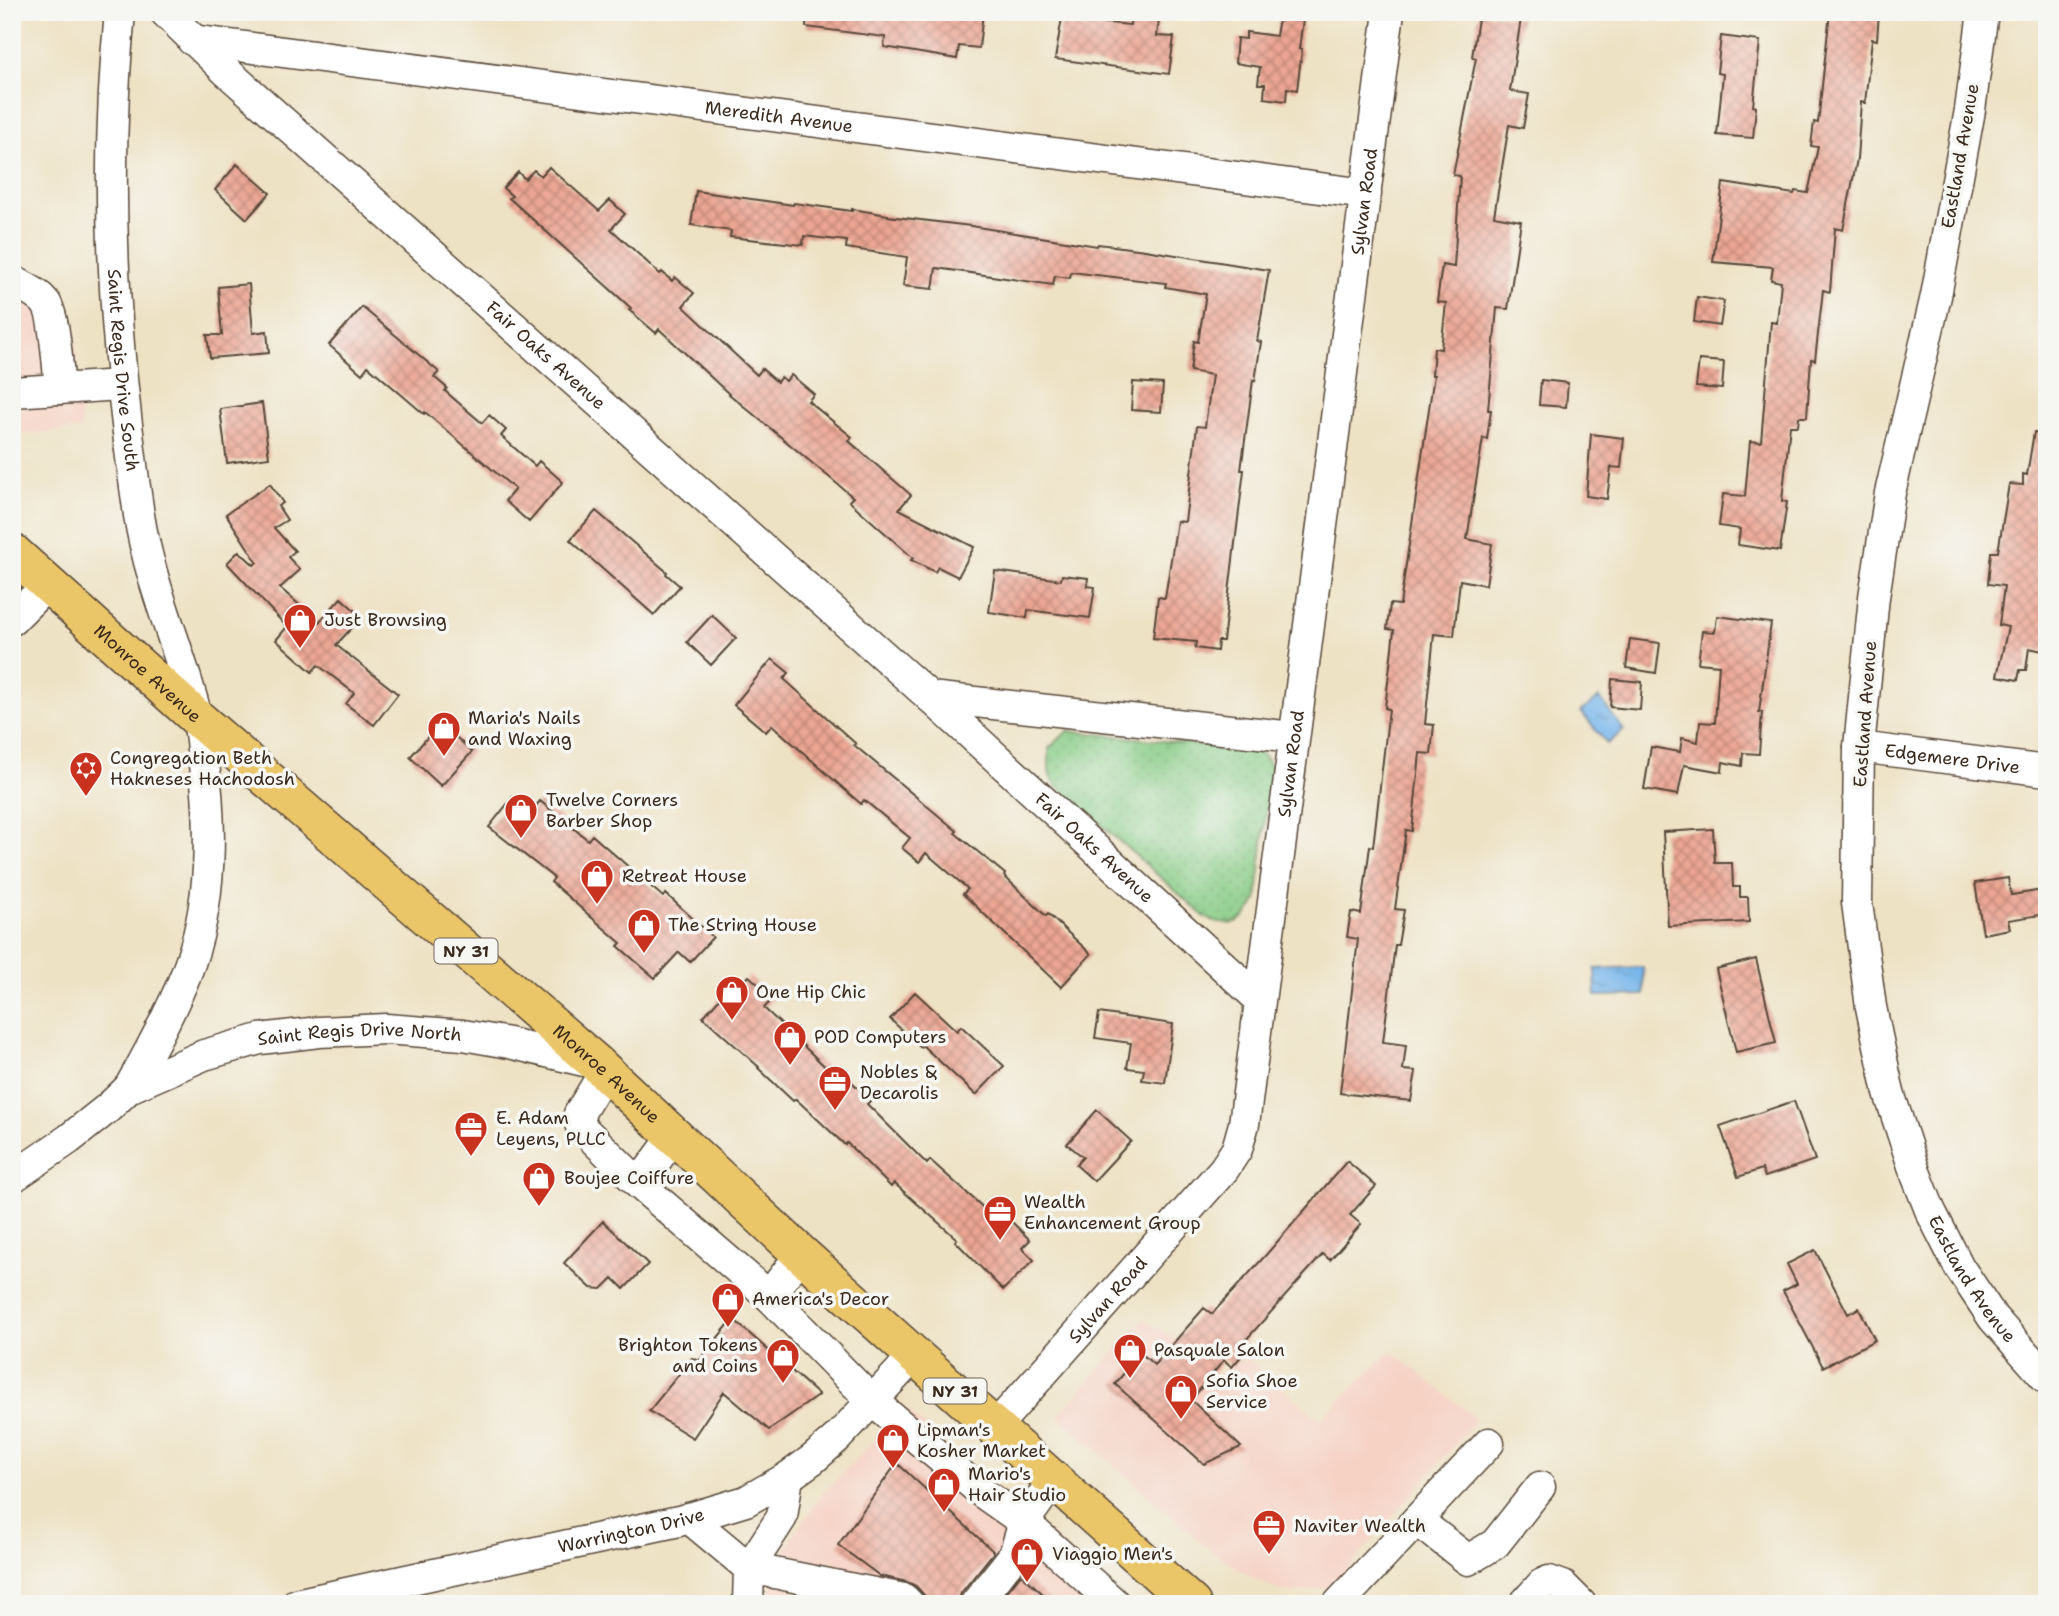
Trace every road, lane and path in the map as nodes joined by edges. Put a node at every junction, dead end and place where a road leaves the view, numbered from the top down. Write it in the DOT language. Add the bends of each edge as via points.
graph roads {
  1 [pos="120,12"];
  2 [pos="164,12"];
  3 [pos="1389,12"];
  4 [pos="1983,12"];
  5 [pos="192,40"];
  6 [pos="1366,194"];
  7 [pos="12,281"];
  8 [pos="121,385"];
  9 [pos="60,389"];
  10 [pos="12,392"];
  11 [pos="12,552"];
  12 [pos="48,584"];
  13 [pos="12,620"];
  14 [pos="930,697"];
  15 [pos="197,718"];
  16 [pos="1294,737"];
  17 [pos="1859,747"];
  18 [pos="2047,771"];
  19 [pos="1259,999"];
  20 [pos="601,1068"];
  21 [pos="129,1088"];
  22 [pos="674,1136"];
  23 [pos="12,1178"];
  24 [pos="639,1184"];
  25 [pos="801,1254"];
  26 [pos="769,1296"];
  27 [pos="915,1355"];
  28 [pos="2047,1379"];
  29 [pos="872,1401"];
  30 [pos="995,1427"];
  31 [pos="1489,1443"];
  32 [pos="788,1477"];
  33 [pos="1053,1481"];
  34 [pos="1540,1487"];
  35 [pos="689,1518"];
  36 [pos="1417,1520"];
  37 [pos="1024,1522"];
  38 [pos="749,1568"];
  39 [pos="296,1604"];
  40 [pos="748,1604"];
  41 [pos="909,1604"];
  42 [pos="975,1604"];
  43 [pos="1115,1604"];
  44 [pos="1192,1604"];
  45 [pos="1338,1604"];
  46 [pos="1524,1604"];
  47 [pos="1580,1604"];
  1 -- 8 [label="street, Saint Regis Drive South" via="110,213"];
  2 -- 5 [label="street, Fair Oaks Avenue"];
  3 -- 6 [label="street, Sylvan Road"];
  4 -- 17 [label="street, Eastland Avenue" via="1936,296 1889,492"];
  5 -- 6 [label="street, Meredith Avenue"];
  5 -- 14 [label="street, Fair Oaks Avenue"];
  6 -- 16 [label="street, Sylvan Road"];
  7 -- 9 [label="street" via="47,303"];
  8 -- 9 [label="street"];
  8 -- 15 [label="street, Saint Regis Drive South" via="140,519"];
  9 -- 10 [label="street"];
  11 -- 12 [label="main road, Monroe Avenue / NY 31"];
  12 -- 13 [label="street"];
  12 -- 15 [label="main road, Monroe Avenue / NY 31"];
  14 -- 16 [label="street"];
  14 -- 19 [label="street, Fair Oaks Avenue"];
  15 -- 20 [label="main road, Monroe Avenue / NY 31"];
  15 -- 21 [label="street, Saint Regis Drive North" via="208,784 207,884 187,972"];
  16 -- 19 [label="street, Sylvan Road"];
  17 -- 18 [label="street, Edgemere Drive"];
  17 -- 28 [label="street, Eastland Avenue" via="1857,902 1871,1007 1889,1093 1930,1210 1959,1267 1993,1318"];
  19 -- 30 [label="street, Sylvan Road" via="1237,1149"];
  20 -- 21 [label="street, Saint Regis Drive North" via="509,1043 386,1029 260,1039 204,1055"];
  20 -- 22 [label="main road, Monroe Avenue / NY 31"];
  20 -- 24 [label="street" via="579,1114 581,1127"];
  21 -- 23 [label="street, Saint Regis Drive North" via="69,1139"];
  22 -- 24 [label="street"];
  22 -- 25 [label="main road, Monroe Avenue / NY 31"];
  24 -- 26 [label="street"];
  25 -- 26 [label="street"];
  25 -- 27 [label="main road, Monroe Avenue / NY 31"];
  26 -- 29 [label="street"];
  27 -- 29 [label="street, Warrington Drive"];
  27 -- 30 [label="main road, Monroe Avenue / NY 31"];
  29 -- 32 [label="street, Warrington Drive" via="838,1437"];
  29 -- 37 [label="street"];
  30 -- 33 [label="main road, Monroe Avenue / NY 31"];
  31 -- 36 [label="street"];
  32 -- 35 [label="street, Warrington Drive" via="746,1501"];
  32 -- 38 [label="street" via="782,1517"];
  33 -- 37 [label="street"];
  33 -- 44 [label="main road, Monroe Avenue / NY 31"];
  34 -- 36 [label="street" via="1495,1544 1468,1560"];
  35 -- 38 [label="street"];
  35 -- 39 [label="street, Warrington Drive"];
  36 -- 45 [label="street"];
  37 -- 42 [label="street" via="1014,1555"];
  37 -- 43 [label="street"];
  38 -- 40 [label="street"];
  38 -- 41 [label="street" via="904,1599"];
  46 -- 47 [label="street" via="1549,1580 1563,1586"];
}
